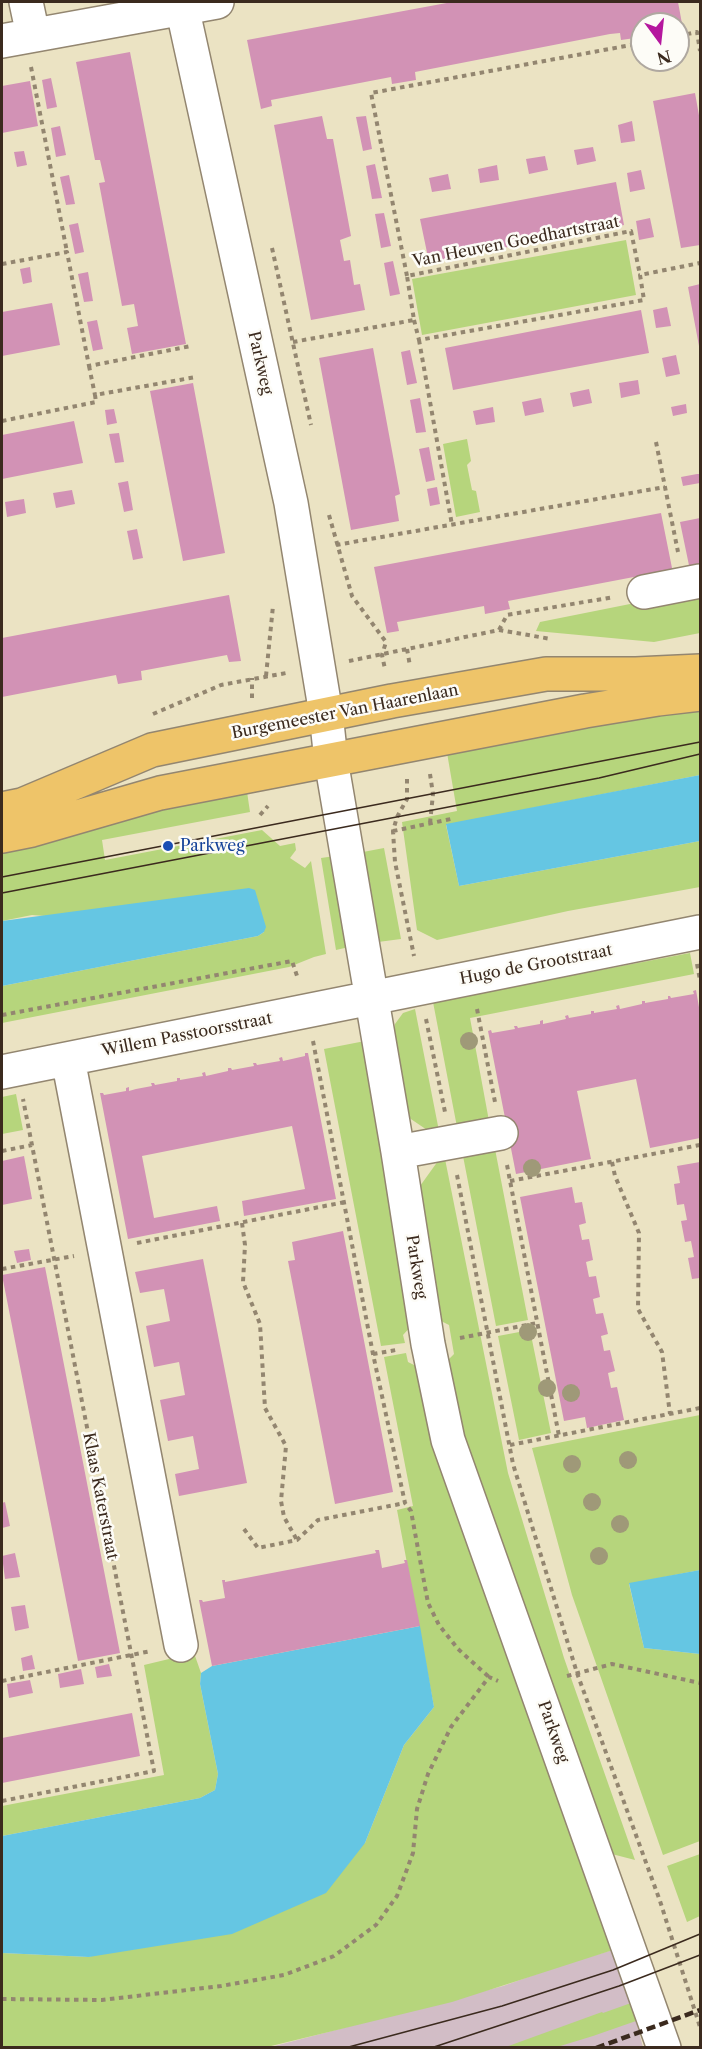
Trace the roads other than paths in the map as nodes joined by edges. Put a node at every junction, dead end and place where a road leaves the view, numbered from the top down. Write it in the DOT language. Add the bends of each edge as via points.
graph roads {
  1 [pos="26,2"];
  2 [pos="217,2"];
  3 [pos="181,5"];
  4 [pos="20,37"];
  5 [pos="692,583"];
  6 [pos="644,592"];
  7 [pos="700,671"];
  8 [pos="700,694"];
  9 [pos="326,714"];
  10 [pos="331,760"];
  11 [pos="2,809"];
  12 [pos="2,836"];
  13 [pos="700,933"];
  14 [pos="372,999"];
  15 [pos="68,1059"];
  16 [pos="9,1070"];
  17 [pos="501,1133"];
  18 [pos="398,1152"];
  19 [pos="181,1645"];
  20 [pos="664,2048"];
  1 -- 4 [label="street"];
  2 -- 3 [label="street"];
  3 -- 4 [label="street"];
  3 -- 9 [label="street, Parkweg" via="291,503"];
  5 -- 6 [label="street"];
  7 -- 9 [label="main road, Burgemeester Van Haarenlaan" via="546,674"];
  8 -- 10 [label="main road"];
  9 -- 10 [label="street, Parkweg"];
  9 -- 11 [label="main road, Burgemeester Van Haarenlaan" via="152,750 22,805"];
  10 -- 12 [label="main road" via="160,793"];
  10 -- 14 [label="street, Parkweg"];
  13 -- 14 [label="street, Hugo de Grootstraat"];
  14 -- 15 [label="street, Willem Passtoorsstraat"];
  14 -- 18 [label="street, Parkweg"];
  15 -- 16 [label="street, Willem Passtoorsstraat"];
  15 -- 19 [label="street"];
  17 -- 18 [label="street"];
  18 -- 20 [label="street, Parkweg" via="428,1344 448,1440"];
}
